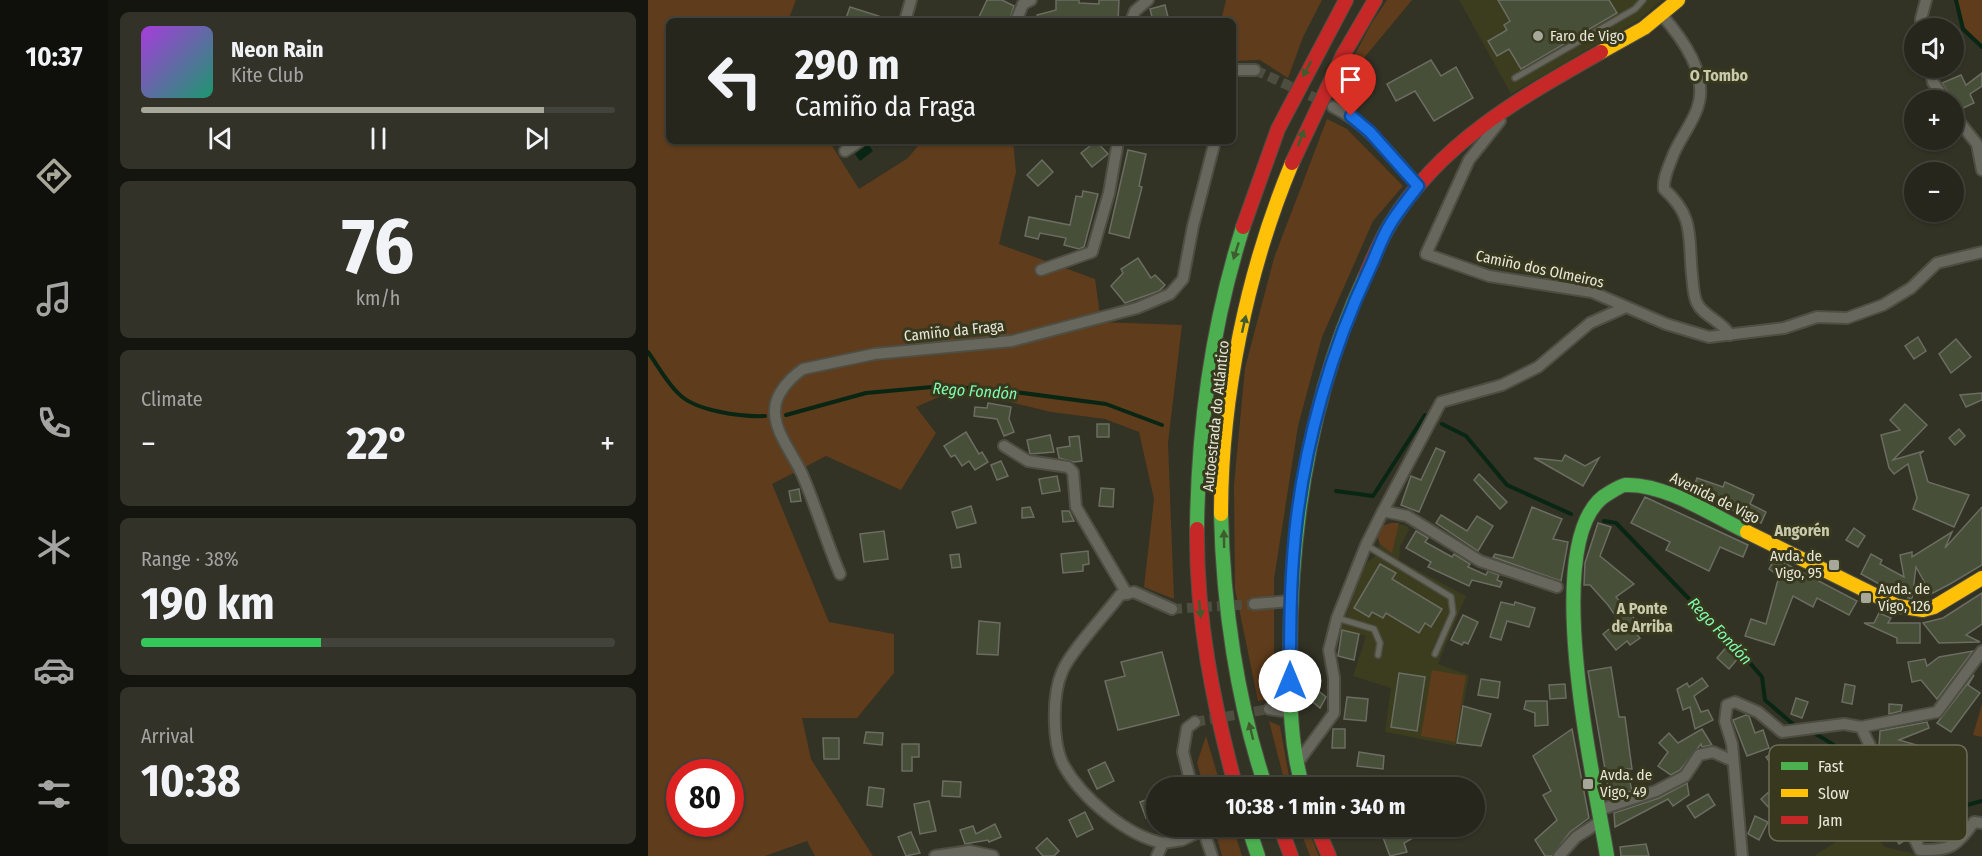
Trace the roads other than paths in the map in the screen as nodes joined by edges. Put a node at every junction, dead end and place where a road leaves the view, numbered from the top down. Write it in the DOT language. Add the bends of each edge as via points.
graph roads {
  1 [pos="911,0"];
  2 [pos="1031,0"];
  3 [pos="1148,0"];
  4 [pos="1346,0"];
  5 [pos="1375,0"];
  6 [pos="1643,0"];
  7 [pos="1678,0"];
  8 [pos="1926,0"];
  9 [pos="1661,14"];
  10 [pos="906,18"];
  11 [pos="1017,18"];
  12 [pos="1132,18"];
  13 [pos="1921,18"];
  14 [pos="1236,70"];
  15 [pos="1255,70"];
  16 [pos="1515,78"];
  17 [pos="1512,104"];
  18 [pos="1333,107"];
  19 [pos="1964,128"];
  20 [pos="855,144"];
  21 [pos="1117,144"];
  22 [pos="1214,144"];
  23 [pos="844,151"];
  24 [pos="1982,170"];
  25 [pos="1418,186"];
  26 [pos="1982,252"];
  27 [pos="1041,270"];
  28 [pos="1626,307"];
  29 [pos="1730,335"];
  30 [pos="1004,446"];
  31 [pos="1383,511"];
  32 [pos="1366,545"];
  33 [pos="840,574"];
  34 [pos="1982,578"];
  35 [pos="1557,587"];
  36 [pos="1127,594"];
  37 [pos="1290,601"];
  38 [pos="1254,604"];
  39 [pos="1172,609"];
  40 [pos="1337,618"];
  41 [pos="1982,651"];
  42 [pos="1435,654"];
  43 [pos="1378,655"];
  44 [pos="1269,710"];
  45 [pos="1290,712"];
  46 [pos="1195,722"];
  47 [pos="1861,727"];
  48 [pos="1870,745"];
  49 [pos="1733,761"];
  50 [pos="1296,765"];
  51 [pos="1189,777"];
  52 [pos="1233,777"];
  53 [pos="1263,777"];
  54 [pos="1300,777"];
  55 [pos="1600,816"];
  56 [pos="1982,824"];
  57 [pos="1967,831"];
  58 [pos="1187,837"];
  59 [pos="1205,837"];
  60 [pos="1252,837"];
  61 [pos="1285,837"];
  62 [pos="1321,837"];
  63 [pos="1916,841"];
  64 [pos="1960,841"];
  65 [pos="1162,843"];
  66 [pos="935,856"];
  67 [pos="993,856"];
  68 [pos="1157,856"];
  69 [pos="1212,856"];
  70 [pos="1258,856"];
  71 [pos="1291,856"];
  72 [pos="1329,856"];
  73 [pos="1559,856"];
  74 [pos="1607,856"];
  75 [pos="1742,856"];
  1 -- 10 [label="street"];
  2 -- 11 [label="street" via="1023,4"];
  3 -- 12 [label="street"];
  4 -- 52 [label="main road, Autoestrada do Atlántico, one-way" via="1303,76 1261,173 1227,276 1205,384 1196,495 1199,606 1206,661"];
  53 -- 5 [label="main road, Autoestrada do Atlántico, one-way" via="1238,679 1225,577 1222,480 1235,361 1260,254 1303,133"];
  6 -- 16 [label="lane" via="1635,9"];
  7 -- 9 [label="main road"];
  8 -- 13 [label="street"];
  9 -- 17 [label="main road" via="1644,28"];
  9 -- 29 [label="street" via="1684,42 1694,63 1699,104 1675,149 1664,189 1688,217 1697,305 1725,325"];
  14 -- 15 [label="street"];
  17 -- 25 [label="main road" via="1460,141"];
  17 -- 28 [label="street, Camiño dos Olmeiros" via="1469,159 1426,254 1489,276 1592,292"];
  18 -- 25 [label="street" via="1370,132"];
  19 -- 24 [label="street" via="1977,144"];
  20 -- 23 [label="street"];
  21 -- 27 [label="street" via="1109,194 1092,252"];
  22 -- 33 [label="street, Camiño da Fraga" via="1183,279 1170,294 1137,308 1012,341 874,354 812,366 794,376 782,389 775,409 777,425 802,475"];
  25 -- 37 [label="main road" via="1390,224 1360,288 1332,364 1307,463 1295,532"];
  26 -- 29 [label="street" via="1937,263 1911,288 1883,305 1847,318 1817,317 1784,328"];
  28 -- 29 [label="street, Camiño dos Olmeiros" via="1709,337"];
  28 -- 31 [label="street" via="1590,322 1538,367 1502,385 1441,402"];
  30 -- 36 [label="street" via="1028,461 1068,467 1073,472 1076,507"];
  31 -- 32 [label="street"];
  31 -- 35 [label="street" via="1407,516 1480,561"];
  32 -- 40 [label="street"];
  32 -- 42 [label="lane" via="1451,597 1453,613"];
  34 -- 55 [label="main road, Avenida de Vigo" via="1934,607 1923,610 1897,606 1656,488 1623,485 1599,498 1586,516 1576,554 1572,612"];
  36 -- 39 [label="street" via="1134,592"];
  36 -- 65 [label="street" via="1120,595 1062,670 1055,726 1063,764 1077,784 1126,830"];
  37 -- 38 [label="street"];
  37 -- 45 [label="main road"];
  40 -- 43 [label="lane" via="1374,629 1380,643"];
  40 -- 50 [label="street" via="1329,650 1334,713"];
  41 -- 47 [label="street" via="1937,712"];
  44 -- 45 [label="street"];
  45 -- 50 [label="main road"];
  46 -- 51 [label="street" via="1187,728 1183,752"];
  47 -- 48 [label="street"];
  47 -- 49 [label="street" via="1844,724 1782,732 1758,712 1735,702 1727,705 1725,721"];
  49 -- 55 [label="street" via="1713,752 1699,755 1685,776"];
  49 -- 75 [label="street"];
  50 -- 54 [label="main road"];
  55 -- 73 [label="street"];
  55 -- 74 [label="main road, Avenida de Vigo"];
  56 -- 57 [label="street" via="1974,822"];
  58 -- 65 [label="street"];
  59 -- 69 [label="street"];
  60 -- 70 [label="main road"];
  61 -- 71 [label="main road"];
  62 -- 72 [label="main road"];
  63 -- 64 [label="street" via="1920,850 1945,851"];
  65 -- 68 [label="street"];
  66 -- 67 [label="street" via="970,851"];
}
